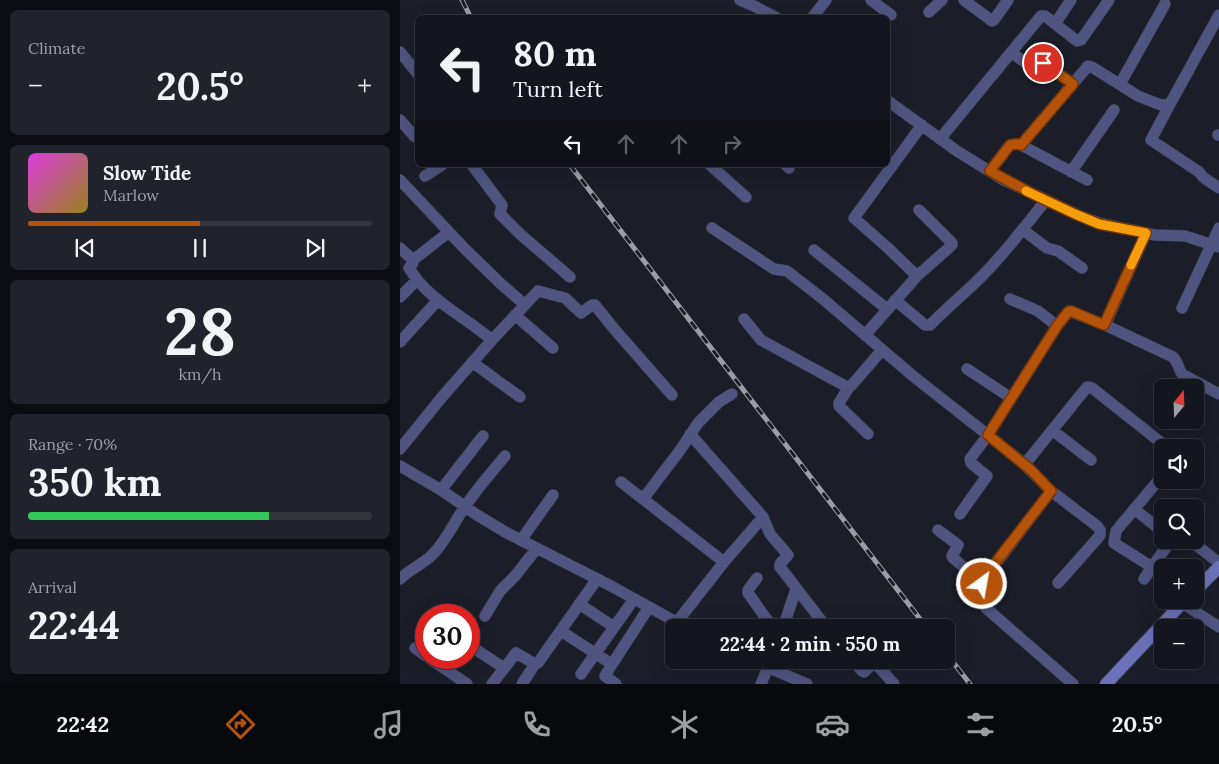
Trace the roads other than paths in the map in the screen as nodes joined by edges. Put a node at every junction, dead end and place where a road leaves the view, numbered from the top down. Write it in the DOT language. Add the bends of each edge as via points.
graph roads {
  1 [pos="740,0"];
  2 [pos="826,0"];
  3 [pos="871,0"];
  4 [pos="942,0"];
  5 [pos="964,0"];
  6 [pos="1008,0"];
  7 [pos="1071,0"];
  8 [pos="1108,0"];
  9 [pos="1165,4"];
  10 [pos="929,12"];
  11 [pos="771,15"];
  12 [pos="814,15"];
  13 [pos="891,15"];
  14 [pos="1219,15"];
  15 [pos="1055,24"];
  16 [pos="400,52"];
  17 [pos="1011,52"];
  18 [pos="415,70"];
  19 [pos="1073,84"];
  20 [pos="1120,84"];
  21 [pos="890,102"];
  22 [pos="1170,104"];
  23 [pos="1114,110"];
  24 [pos="400,120"];
  25 [pos="922,125"];
  26 [pos="415,137"];
  27 [pos="940,138"];
  28 [pos="1021,145"];
  29 [pos="439,167"];
  30 [pos="474,167"];
  31 [pos="712,167"];
  32 [pos="990,171"];
  33 [pos="1071,172"];
  34 [pos="425,176"];
  35 [pos="400,180"];
  36 [pos="1087,180"];
  37 [pos="1219,188"];
  38 [pos="746,197"];
  39 [pos="1045,200"];
  40 [pos="919,210"];
  41 [pos="712,228"];
  42 [pos="1219,228"];
  43 [pos="1022,230"];
  44 [pos="449,232"];
  45 [pos="1146,233"];
  46 [pos="1215,245"];
  47 [pos="400,248"];
  48 [pos="814,250"];
  49 [pos="413,260"];
  50 [pos="1082,268"];
  51 [pos="917,276"];
  52 [pos="570,277"];
  53 [pos="417,280"];
  54 [pos="400,297"];
  55 [pos="1010,299"];
  56 [pos="438,300"];
  57 [pos="895,300"];
  58 [pos="525,305"];
  59 [pos="1182,308"];
  60 [pos="887,310"];
  61 [pos="515,315"];
  62 [pos="744,318"];
  63 [pos="1104,325"];
  64 [pos="1057,326"];
  65 [pos="865,335"];
  66 [pos="401,338"];
  67 [pos="492,340"];
  68 [pos="553,348"];
  69 [pos="882,350"];
  70 [pos="472,362"];
  71 [pos="968,369"];
  72 [pos="850,388"];
  73 [pos="732,394"];
  74 [pos="1219,394"];
  75 [pos="672,395"];
  76 [pos="520,398"];
  77 [pos="1011,398"];
  78 [pos="1052,430"];
  79 [pos="690,434"];
  80 [pos="868,434"];
  81 [pos="988,435"];
  82 [pos="483,436"];
  83 [pos="1156,439"];
  84 [pos="400,449"];
  85 [pos="504,456"];
  86 [pos="1091,460"];
  87 [pos="1025,464"];
  88 [pos="400,466"];
  89 [pos="622,482"];
  90 [pos="1154,485"];
  91 [pos="441,490"];
  92 [pos="1051,491"];
  93 [pos="553,495"];
  94 [pos="643,499"];
  95 [pos="465,506"];
  96 [pos="1134,509"];
  97 [pos="960,514"];
  98 [pos="763,517"];
  99 [pos="1154,525"];
  100 [pos="938,530"];
  101 [pos="521,540"];
  102 [pos="537,548"];
  103 [pos="1201,549"];
  104 [pos="724,562"];
  105 [pos="1219,563"];
  106 [pos="1219,567"];
  107 [pos="1154,568"];
  108 [pos="1154,572"];
  109 [pos="400,578"];
  110 [pos="757,578"];
  111 [pos="597,579"];
  112 [pos="1144,579"];
  113 [pos="1204,581"];
  114 [pos="982,582"];
  115 [pos="1058,583"];
  116 [pos="796,589"];
  117 [pos="634,598"];
  118 [pos="579,604"];
  119 [pos="649,607"];
  120 [pos="1177,609"];
  121 [pos="1194,609"];
  122 [pos="485,616"];
  123 [pos="671,619"];
  124 [pos="686,619"];
  125 [pos="766,619"];
  126 [pos="785,619"];
  127 [pos="820,619"];
  128 [pos="614,627"];
  129 [pos="1219,627"];
  130 [pos="561,631"];
  131 [pos="480,652"];
  132 [pos="595,653"];
  133 [pos="535,664"];
  134 [pos="611,666"];
  135 [pos="504,668"];
  136 [pos="445,669"];
  137 [pos="768,669"];
  138 [pos="778,669"];
  139 [pos="880,669"];
  140 [pos="581,674"];
  141 [pos="799,682"];
  142 [pos="467,684"];
  143 [pos="492,684"];
  144 [pos="522,684"];
  145 [pos="616,684"];
  146 [pos="761,684"];
  147 [pos="894,684"];
  148 [pos="1073,684"];
  149 [pos="1106,684"];
  1 -- 11 [label="street"];
  2 -- 12 [label="street"];
  3 -- 13 [label="street"];
  4 -- 10 [label="street"];
  5 -- 6 [label="street" via="992,21"];
  7 -- 15 [label="street"];
  8 -- 15 [label="street" via="1081,40 1077,41"];
  9 -- 20 [label="street"];
  14 -- 22 [label="street"];
  15 -- 17 [label="street" via="1041,16"];
  16 -- 18 [label="street"];
  17 -- 19 [label="street" via="1035,70 1044,63"];
  17 -- 27 [label="street"];
  19 -- 20 [label="street" via="1090,66"];
  19 -- 28 [label="street"];
  20 -- 22 [label="street" via="1138,96 1161,105"];
  21 -- 25 [label="street"];
  22 -- 37 [label="street" via="1151,140"];
  23 -- 33 [label="street"];
  24 -- 26 [label="street"];
  25 -- 27 [label="street"];
  25 -- 51 [label="street" via="854,218"];
  27 -- 32 [label="street"];
  28 -- 32 [label="street" via="1010,145"];
  28 -- 33 [label="street"];
  29 -- 34 [label="street"];
  30 -- 52 [label="street" via="502,205 500,214"];
  31 -- 38 [label="street"];
  32 -- 39 [label="street"];
  33 -- 36 [label="street"];
  35 -- 44 [label="street"];
  39 -- 43 [label="street"];
  39 -- 45 [label="street" via="1099,224"];
  40 -- 51 [label="street" via="952,245"];
  41 -- 65 [label="street" via="774,269 787,271"];
  42 -- 46 [label="street"];
  43 -- 50 [label="street"];
  43 -- 57 [label="street" via="982,276 930,325 925,325"];
  44 -- 49 [label="street"];
  44 -- 58 [label="street"];
  45 -- 46 [label="street" via="1184,236"];
  45 -- 63 [label="street"];
  46 -- 59 [label="street"];
  47 -- 49 [label="street"];
  48 -- 60 [label="street"];
  49 -- 53 [label="street" via="408,268"];
  51 -- 57 [label="street"];
  53 -- 54 [label="street"];
  53 -- 56 [label="street"];
  55 -- 64 [label="street" via="1038,311"];
  56 -- 66 [label="street"];
  56 -- 67 [label="street"];
  57 -- 60 [label="street"];
  58 -- 61 [label="street"];
  58 -- 75 [label="street" via="539,291 565,298 581,313 594,304"];
  60 -- 65 [label="street"];
  61 -- 67 [label="street"];
  61 -- 68 [label="street"];
  62 -- 72 [label="street" via="761,340"];
  63 -- 64 [label="street" via="1069,310"];
  63 -- 74 [label="street" via="1173,357 1182,374"];
  64 -- 77 [label="street"];
  65 -- 69 [label="street"];
  67 -- 70 [label="street"];
  69 -- 72 [label="street"];
  69 -- 81 [label="street"];
  70 -- 76 [label="street"];
  70 -- 84 [label="street"];
  71 -- 77 [label="street"];
  72 -- 80 [label="street" via="839,406"];
  73 -- 79 [label="street" via="710,410"];
  77 -- 81 [label="street"];
  78 -- 83 [label="street" via="1089,387"];
  78 -- 86 [label="street"];
  78 -- 87 [label="street"];
  79 -- 94 [label="street"];
  79 -- 98 [label="street"];
  81 -- 87 [label="street"];
  81 -- 97 [label="street" via="970,461 987,476"];
  82 -- 91 [label="street"];
  85 -- 95 [label="street"];
  87 -- 92 [label="street"];
  88 -- 91 [label="street"];
  89 -- 94 [label="street"];
  90 -- 96 [label="street"];
  91 -- 95 [label="street"];
  92 -- 114 [label="street"];
  92 -- 115 [label="street" via="1100,530 1097,540"];
  93 -- 101 [label="street"];
  94 -- 104 [label="street"];
  95 -- 101 [label="street"];
  95 -- 109 [label="street" via="433,554"];
  96 -- 99 [label="street"];
  96 -- 107 [label="street" via="1116,531 1114,543"];
  98 -- 104 [label="street"];
  98 -- 116 [label="street" via="770,534 788,555 780,566"];
  100 -- 114 [label="street" via="958,545 953,558"];
  101 -- 102 [label="street"];
  102 -- 111 [label="street"];
  102 -- 122 [label="street" via="500,591"];
  103 -- 105 [label="street"];
  104 -- 124 [label="street"];
  106 -- 113 [label="street"];
  108 -- 112 [label="street"];
  110 -- 125 [label="street" via="748,594"];
  111 -- 117 [label="street"];
  111 -- 118 [label="street"];
  114 -- 148 [label="street" via="993,595 985,604 986,608"];
  116 -- 126 [label="street"];
  116 -- 127 [label="street"];
  117 -- 119 [label="street"];
  117 -- 128 [label="street"];
  118 -- 128 [label="street"];
  118 -- 130 [label="street"];
  119 -- 123 [label="street"];
  119 -- 134 [label="street"];
  120 -- 149 [label="street"];
  121 -- 129 [label="street"];
  128 -- 132 [label="street"];
  130 -- 132 [label="street"];
  130 -- 133 [label="street"];
  131 -- 135 [label="street"];
  132 -- 134 [label="street"];
  132 -- 140 [label="street"];
  133 -- 135 [label="street" via="516,653"];
  133 -- 144 [label="street"];
  134 -- 145 [label="street" via="605,676"];
  135 -- 143 [label="street"];
  136 -- 142 [label="street"];
  137 -- 146 [label="street"];
  138 -- 141 [label="street"];
  139 -- 147 [label="street"];
}
